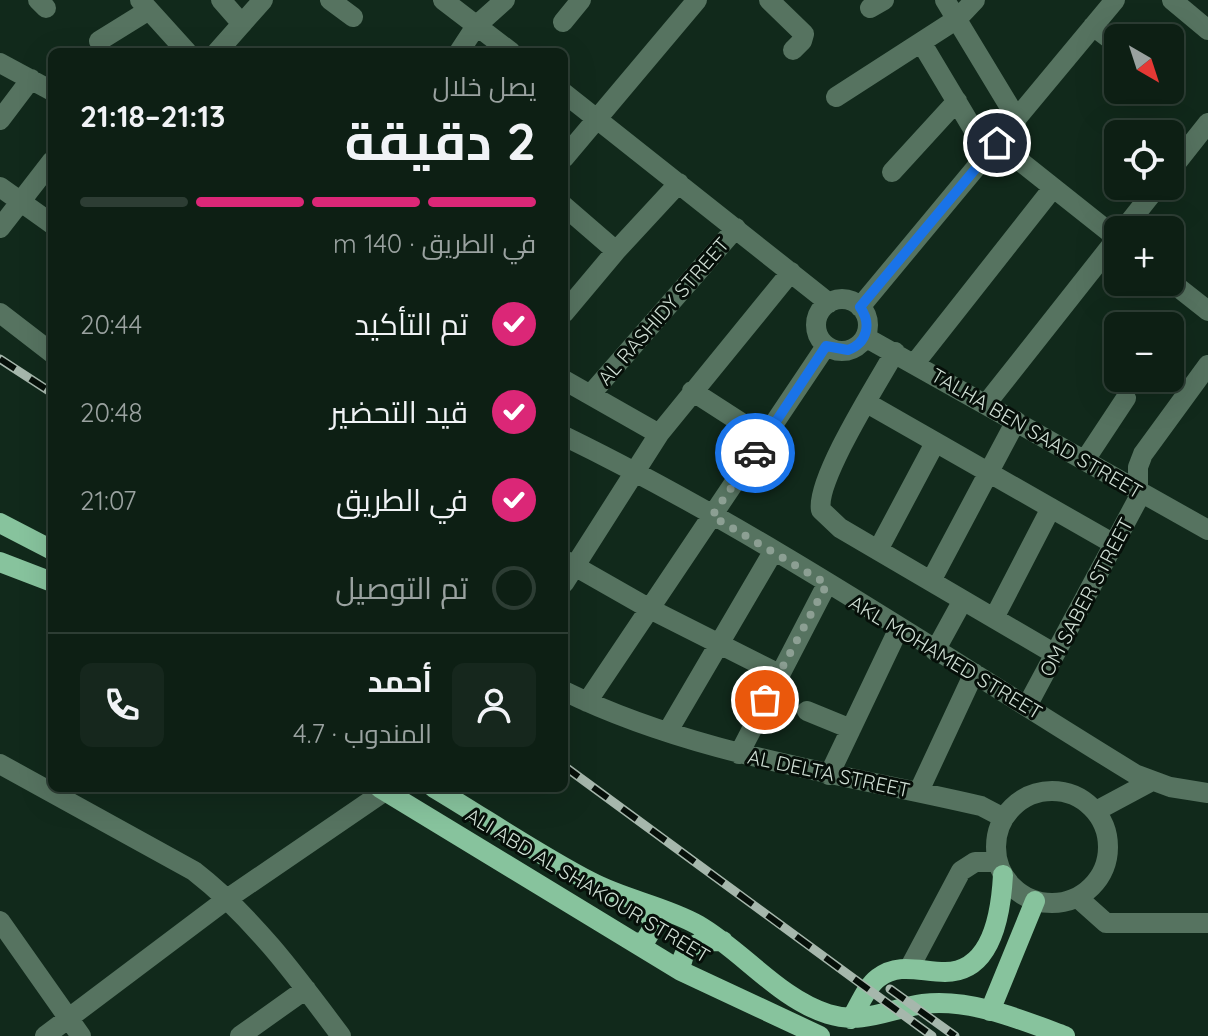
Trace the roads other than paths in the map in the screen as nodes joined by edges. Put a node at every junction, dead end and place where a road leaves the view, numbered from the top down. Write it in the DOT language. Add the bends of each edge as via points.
graph roads {
  1 [pos="221,0"];
  2 [pos="263,0"];
  3 [pos="330,0"];
  4 [pos="443,0"];
  5 [pos="505,0"];
  6 [pos="697,0"];
  7 [pos="769,0"];
  8 [pos="945,0"];
  9 [pos="975,0"];
  10 [pos="1115,0"];
  11 [pos="1172,0"];
  12 [pos="577,1"];
  13 [pos="145,5"];
  14 [pos="353,17"];
  15 [pos="957,19"];
  16 [pos="563,22"];
  17 [pos="242,24"];
  18 [pos="476,26"];
  19 [pos="1093,26"];
  20 [pos="1208,30"];
  21 [pos="1104,34"];
  22 [pos="99,41"];
  23 [pos="921,42"];
  24 [pos="183,48"];
  25 [pos="227,48"];
  26 [pos="462,48"];
  27 [pos="505,48"];
  28 [pos="793,50"];
  29 [pos="0,63"];
  30 [pos="31,79"];
  31 [pos="48,89"];
  32 [pos="568,96"];
  33 [pos="836,97"];
  34 [pos="957,101"];
  35 [pos="597,119"];
  36 [pos="1017,119"];
  37 [pos="0,120"];
  38 [pos="1208,123"];
  39 [pos="992,148"];
  40 [pos="568,153"];
  41 [pos="1184,153"];
  42 [pos="48,166"];
  43 [pos="892,172"];
  44 [pos="679,183"];
  45 [pos="0,187"];
  46 [pos="1053,188"];
  47 [pos="1147,200"];
  48 [pos="20,202"];
  49 [pos="568,209"];
  50 [pos="1134,216"];
  51 [pos="48,221"];
  52 [pos="1104,227"];
  53 [pos="0,228"];
  54 [pos="736,228"];
  55 [pos="616,251"];
  56 [pos="1104,256"];
  57 [pos="791,272"];
  58 [pos="1184,292"];
  59 [pos="829,303"];
  60 [pos="860,307"];
  61 [pos="568,308"];
  62 [pos="1208,311"];
  63 [pos="0,313"];
  64 [pos="865,337"];
  65 [pos="826,346"];
  66 [pos="48,350"];
  67 [pos="895,352"];
  68 [pos="915,363"];
  69 [pos="1208,365"];
  70 [pos="568,382"];
  71 [pos="692,391"];
  72 [pos="590,395"];
  73 [pos="1126,398"];
  74 [pos="867,403"];
  75 [pos="986,404"];
  76 [pos="1016,421"];
  77 [pos="659,434"];
  78 [pos="568,438"];
  79 [pos="765,438"];
  80 [pos="935,443"];
  81 [pos="1085,460"];
  82 [pos="635,470"];
  83 [pos="989,473"];
  84 [pos="1138,490"];
  85 [pos="1051,508"];
  86 [pos="712,516"];
  87 [pos="0,523"];
  88 [pos="1208,530"];
  89 [pos="1114,544"];
  90 [pos="48,548"];
  91 [pos="878,550"];
  92 [pos="773,552"];
  93 [pos="0,562"];
  94 [pos="568,569"];
  95 [pos="568,570"];
  96 [pos="48,580"];
  97 [pos="931,581"];
  98 [pos="827,584"];
  99 [pos="963,600"];
  100 [pos="650,609"];
  101 [pos="994,618"];
  102 [pos="899,628"];
  103 [pos="720,643"];
  104 [pos="935,651"];
  105 [pos="1055,654"];
  106 [pos="974,673"];
  107 [pos="779,674"];
  108 [pos="568,693"];
  109 [pos="587,702"];
  110 [pos="1027,706"];
  111 [pos="807,711"];
  112 [pos="851,729"];
  113 [pos="668,731"];
  114 [pos="739,754"];
  115 [pos="0,764"];
  116 [pos="829,775"];
  117 [pos="1152,781"];
  118 [pos="48,790"];
  119 [pos="919,791"];
  120 [pos="51,792"];
  121 [pos="379,792"];
  122 [pos="385,792"];
  123 [pos="441,792"];
  124 [pos="1208,793"];
  125 [pos="1096,811"];
  126 [pos="1004,818"];
  127 [pos="1000,869"];
  128 [pos="631,898"];
  129 [pos="1078,898"];
  130 [pos="227,899"];
  131 [pos="1035,901"];
  132 [pos="0,921"];
  133 [pos="1208,923"];
  134 [pos="723,941"];
  135 [pos="637,943"];
  136 [pos="910,967"];
  137 [pos="681,971"];
  138 [pos="306,989"];
  139 [pos="990,1011"];
  140 [pos="68,1019"];
  141 [pos="851,1019"];
  142 [pos="45,1036"];
  143 [pos="81,1036"];
  144 [pos="240,1036"];
  145 [pos="341,1036"];
  146 [pos="820,1036"];
  147 [pos="1065,1036"];
  1 -- 17 [label="street"];
  2 -- 17 [label="street"];
  3 -- 14 [label="street"];
  4 -- 18 [label="street"];
  5 -- 18 [label="street"];
  6 -- 35 [label="street"];
  7 -- 28 [label="street" via="804,34"];
  8 -- 15 [label="street"];
  9 -- 15 [label="street"];
  10 -- 19 [label="street"];
  11 -- 20 [label="street"];
  12 -- 16 [label="street"];
  13 -- 22 [label="street"];
  13 -- 24 [label="street"];
  15 -- 23 [label="street"];
  15 -- 36 [label="street"];
  17 -- 25 [label="street"];
  18 -- 26 [label="street"];
  18 -- 27 [label="street"];
  19 -- 21 [label="street"];
  19 -- 36 [label="street"];
  23 -- 33 [label="street"];
  23 -- 34 [label="street"];
  29 -- 30 [label="street"];
  30 -- 31 [label="street"];
  30 -- 37 [label="street"];
  32 -- 35 [label="street"];
  34 -- 39 [label="street"];
  34 -- 43 [label="street"];
  35 -- 40 [label="street"];
  35 -- 44 [label="street"];
  36 -- 39 [label="street"];
  38 -- 41 [label="street"];
  39 -- 46 [label="street"];
  39 -- 60 [label="street"];
  42 -- 48 [label="street"];
  44 -- 54 [label="street"];
  44 -- 55 [label="street"];
  45 -- 48 [label="street"];
  46 -- 52 [label="street"];
  46 -- 68 [label="street"];
  47 -- 50 [label="street"];
  48 -- 51 [label="street"];
  48 -- 53 [label="street"];
  49 -- 55 [label="street"];
  54 -- 57 [label="street"];
  54 -- 72 [label="street, AL RASHIDY STREET"];
  55 -- 61 [label="street"];
  56 -- 75 [label="street"];
  57 -- 59 [label="street"];
  57 -- 71 [label="street"];
  58 -- 62 [label="street"];
  59 -- 60 [label="street" via="845,300"];
  59 -- 65 [label="street" via="816,329"];
  60 -- 64 [label="street" via="867,321"];
  63 -- 66 [label="street"];
  64 -- 65 [label="street" via="848,350"];
  64 -- 67 [label="street, TALHA BEN SAAD STREET"];
  65 -- 79 [label="street"];
  67 -- 68 [label="street, TALHA BEN SAAD STREET"];
  67 -- 74 [label="street"];
  68 -- 75 [label="street, TALHA BEN SAAD STREET"];
  69 -- 84 [label="street, OM SABER STREET" via="1143,454"];
  70 -- 72 [label="street"];
  71 -- 77 [label="street"];
  71 -- 79 [label="street"];
  72 -- 77 [label="street"];
  73 -- 81 [label="street"];
  74 -- 80 [label="street"];
  74 -- 91 [label="street" via="820,501 833,522"];
  75 -- 76 [label="street, TALHA BEN SAAD STREET"];
  76 -- 81 [label="street, TALHA BEN SAAD STREET"];
  76 -- 83 [label="street"];
  77 -- 82 [label="street"];
  78 -- 82 [label="street, AKL MOHAMED STREET"];
  79 -- 86 [label="street"];
  80 -- 83 [label="street"];
  80 -- 91 [label="street"];
  81 -- 84 [label="street, TALHA BEN SAAD STREET"];
  82 -- 86 [label="street, AKL MOHAMED STREET"];
  82 -- 94 [label="street"];
  83 -- 85 [label="street"];
  83 -- 97 [label="street"];
  84 -- 88 [label="street, TALHA BEN SAAD STREET"];
  84 -- 89 [label="street, OM SABER STREET"];
  85 -- 89 [label="street"];
  85 -- 101 [label="street"];
  86 -- 92 [label="street, AKL MOHAMED STREET"];
  86 -- 100 [label="street"];
  87 -- 90 [label="main road"];
  89 -- 105 [label="street, OM SABER STREET"];
  91 -- 97 [label="street"];
  92 -- 98 [label="street, AKL MOHAMED STREET"];
  92 -- 103 [label="street"];
  93 -- 96 [label="main road"];
  95 -- 100 [label="street"];
  97 -- 99 [label="street"];
  98 -- 102 [label="street, AKL MOHAMED STREET"];
  98 -- 107 [label="street"];
  99 -- 101 [label="street"];
  99 -- 104 [label="street"];
  100 -- 103 [label="street"];
  100 -- 109 [label="street"];
  101 -- 105 [label="street"];
  102 -- 104 [label="street, AKL MOHAMED STREET"];
  102 -- 112 [label="street"];
  103 -- 107 [label="street"];
  103 -- 113 [label="street"];
  104 -- 106 [label="street, AKL MOHAMED STREET"];
  105 -- 110 [label="street, OM SABER STREET"];
  106 -- 110 [label="street, AKL MOHAMED STREET"];
  106 -- 119 [label="street"];
  107 -- 114 [label="street"];
  108 -- 109 [label="street, AL DELTA STREET"];
  109 -- 113 [label="street, AL DELTA STREET"];
  110 -- 117 [label="street, AKL MOHAMED STREET"];
  111 -- 112 [label="street"];
  112 -- 116 [label="street"];
  113 -- 114 [label="street, AL DELTA STREET"];
  114 -- 116 [label="street, AL DELTA STREET"];
  115 -- 118 [label="street"];
  116 -- 119 [label="street, AL DELTA STREET"];
  117 -- 124 [label="street, AKL MOHAMED STREET"];
  117 -- 125 [label="street"];
  119 -- 126 [label="street, AL DELTA STREET" via="991,808"];
  120 -- 130 [label="street" via="194,871"];
  121 -- 130 [label="street"];
  122 -- 135 [label="main road, ALI ABD AL SHAKOUR STREET"];
  123 -- 128 [label="main road, ALI ABD AL SHAKOUR STREET" via="591,882"];
  125 -- 126 [label="street" via="1071,794 1056,791 1026,797"];
  125 -- 129 [label="street" via="1109,851 1099,878"];
  126 -- 127 [label="street" via="998,832"];
  127 -- 131 [label="street" via="1022,895"];
  127 -- 136 [label="street" via="975,862 961,871"];
  127 -- 136 [label="main road" via="998,918 973,963 944,972"];
  128 -- 134 [label="main road, ALI ABD AL SHAKOUR STREET" via="669,911"];
  128 -- 135 [label="main road" via="654,926 652,935"];
  129 -- 131 [label="street"];
  129 -- 133 [label="street" via="1106,923"];
  130 -- 138 [label="street"];
  130 -- 140 [label="street"];
  131 -- 139 [label="main road"];
  132 -- 140 [label="street"];
  134 -- 137 [label="main road" via="691,945 684,952"];
  134 -- 141 [label="main road, ALI ABD AL SHAKOUR STREET" via="810,1007"];
  135 -- 137 [label="main road, ALI ABD AL SHAKOUR STREET"];
  136 -- 141 [label="main road" via="876,979"];
  137 -- 146 [label="main road, ALI ABD AL SHAKOUR STREET"];
  138 -- 144 [label="street"];
  138 -- 145 [label="street"];
  139 -- 141 [label="main road, ALI ABD AL SHAKOUR STREET" via="924,1004"];
  139 -- 147 [label="main road, ALI ABD AL SHAKOUR STREET"];
  140 -- 142 [label="street"];
  140 -- 143 [label="street"];
}
